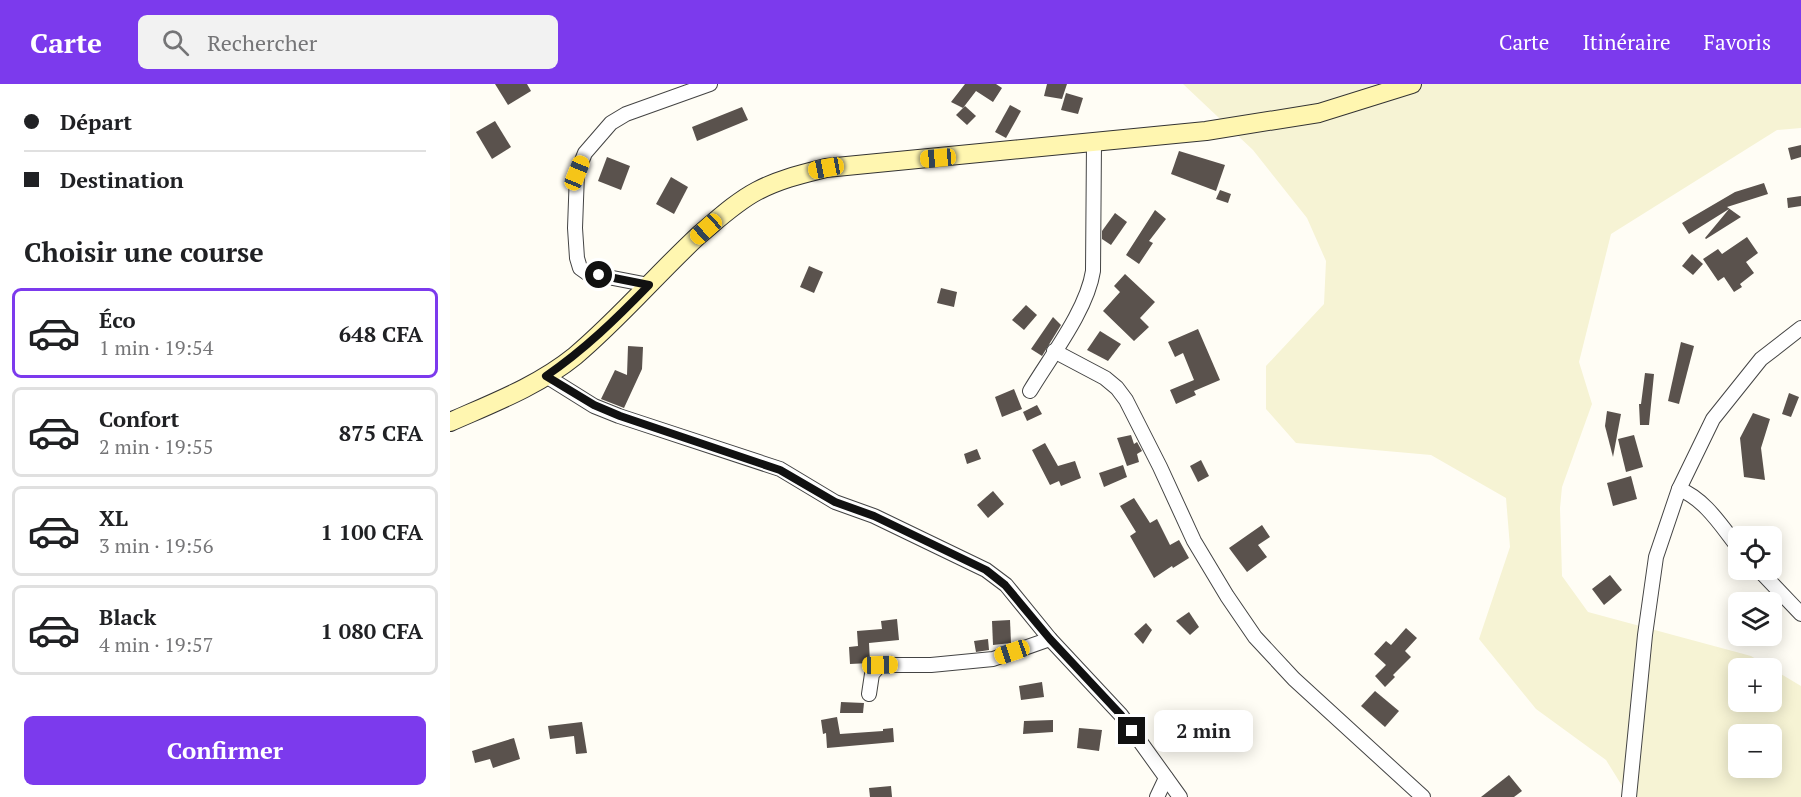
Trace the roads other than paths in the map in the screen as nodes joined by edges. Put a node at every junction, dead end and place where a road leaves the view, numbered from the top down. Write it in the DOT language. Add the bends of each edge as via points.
graph roads {
  1 [pos="710,84"];
  2 [pos="1412,84"];
  3 [pos="1094,143"];
  4 [pos="649,285"];
  5 [pos="1801,328"];
  6 [pos="1054,351"];
  7 [pos="546,376"];
  8 [pos="1030,391"];
  9 [pos="450,422"];
  10 [pos="1679,489"];
  11 [pos="1728,535"];
  12 [pos="1769,580"];
  13 [pos="1801,614"];
  14 [pos="1050,639"];
  15 [pos="869,694"];
  16 [pos="1166,778"];
  17 [pos="1157,797"];
  18 [pos="1180,797"];
  19 [pos="1423,797"];
  20 [pos="1629,797"];
  1 -- 4 [label="street" via="611,123 585,153 577,173 575,247 580,268 587,273"];
  2 -- 3 [label="street" via="1319,113"];
  3 -- 4 [label="street" via="826,168 790,176 755,192 719,218"];
  3 -- 6 [label="street" via="1091,286"];
  4 -- 7 [label="street" via="613,323"];
  5 -- 10 [label="street" via="1761,359 1713,419"];
  6 -- 8 [label="street"];
  6 -- 19 [label="street" via="1104,378 1126,400 1194,542 1255,637 1294,679"];
  7 -- 9 [label="street"];
  7 -- 14 [label="street" via="620,416 780,470 835,502 874,516 986,570 1005,585"];
  10 -- 11 [label="street" via="1706,508"];
  10 -- 20 [label="street" via="1656,557"];
  12 -- 13 [label="street"];
  14 -- 15 [label="street" via="993,659 880,665 872,674"];
  14 -- 16 [label="street" via="1121,715"];
  16 -- 17 [label="street"];
  16 -- 18 [label="street"];
}
